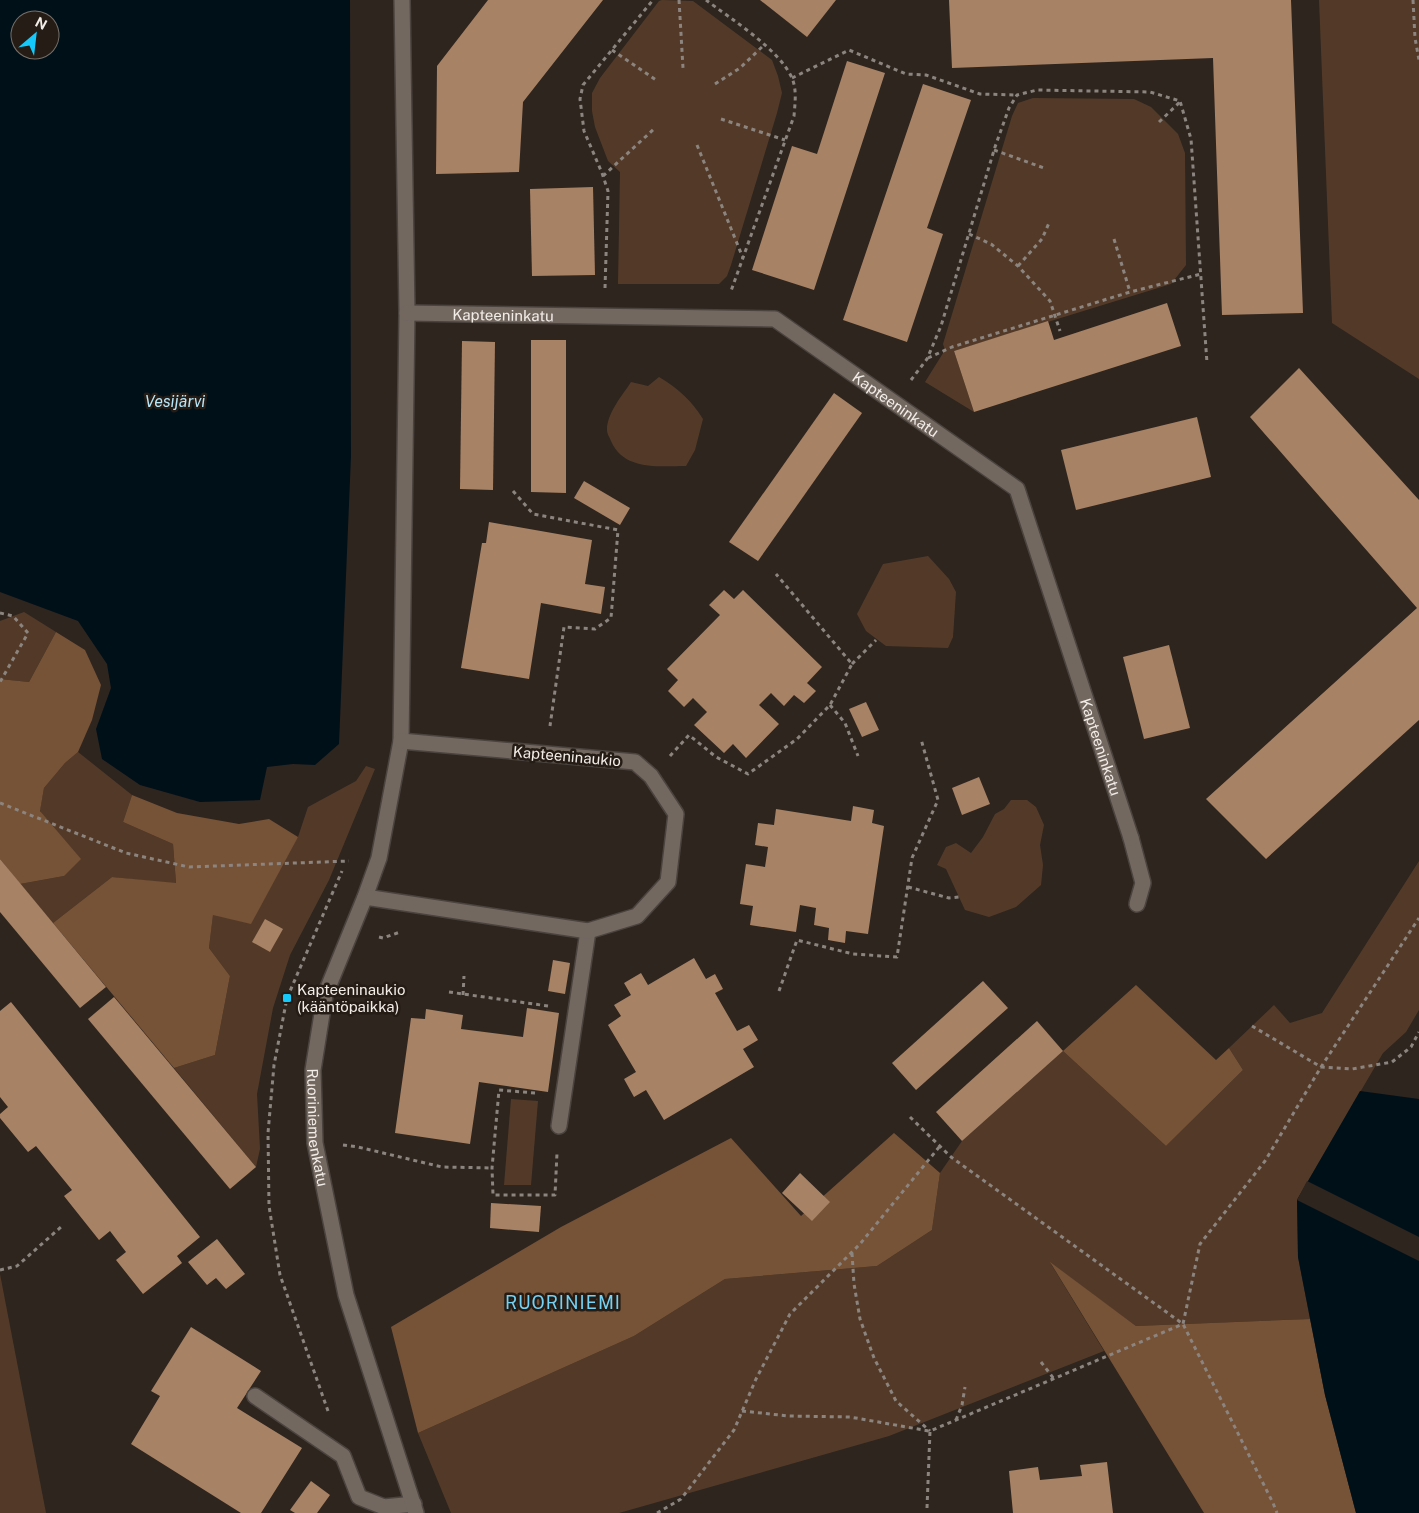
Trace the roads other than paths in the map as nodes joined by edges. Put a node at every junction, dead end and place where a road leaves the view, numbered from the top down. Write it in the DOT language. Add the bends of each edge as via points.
graph roads {
  1 [pos="402,0"];
  2 [pos="407,313"];
  3 [pos="402,741"];
  4 [pos="365,897"];
  5 [pos="1137,904"];
  6 [pos="588,931"];
  7 [pos="559,1126"];
  8 [pos="254,1396"];
  9 [pos="415,1509"];
  1 -- 2 [label="street"];
  2 -- 3 [label="street"];
  2 -- 5 [label="street, Kapteeninkatu" via="775,319 1017,489 1131,838 1143,882"];
  3 -- 4 [label="street, Ruoriniemenkatu" via="379,858"];
  3 -- 6 [label="street, Kapteeninaukio" via="636,762 651,776 676,814 668,882 637,916"];
  4 -- 6 [label="street, Kapteeninaukio"];
  4 -- 9 [label="street, Ruoriniemenkatu" via="324,995 313,1070 315,1143 346,1295"];
  6 -- 7 [label="street"];
  8 -- 9 [label="street" via="344,1456 359,1497 384,1507"];
}
